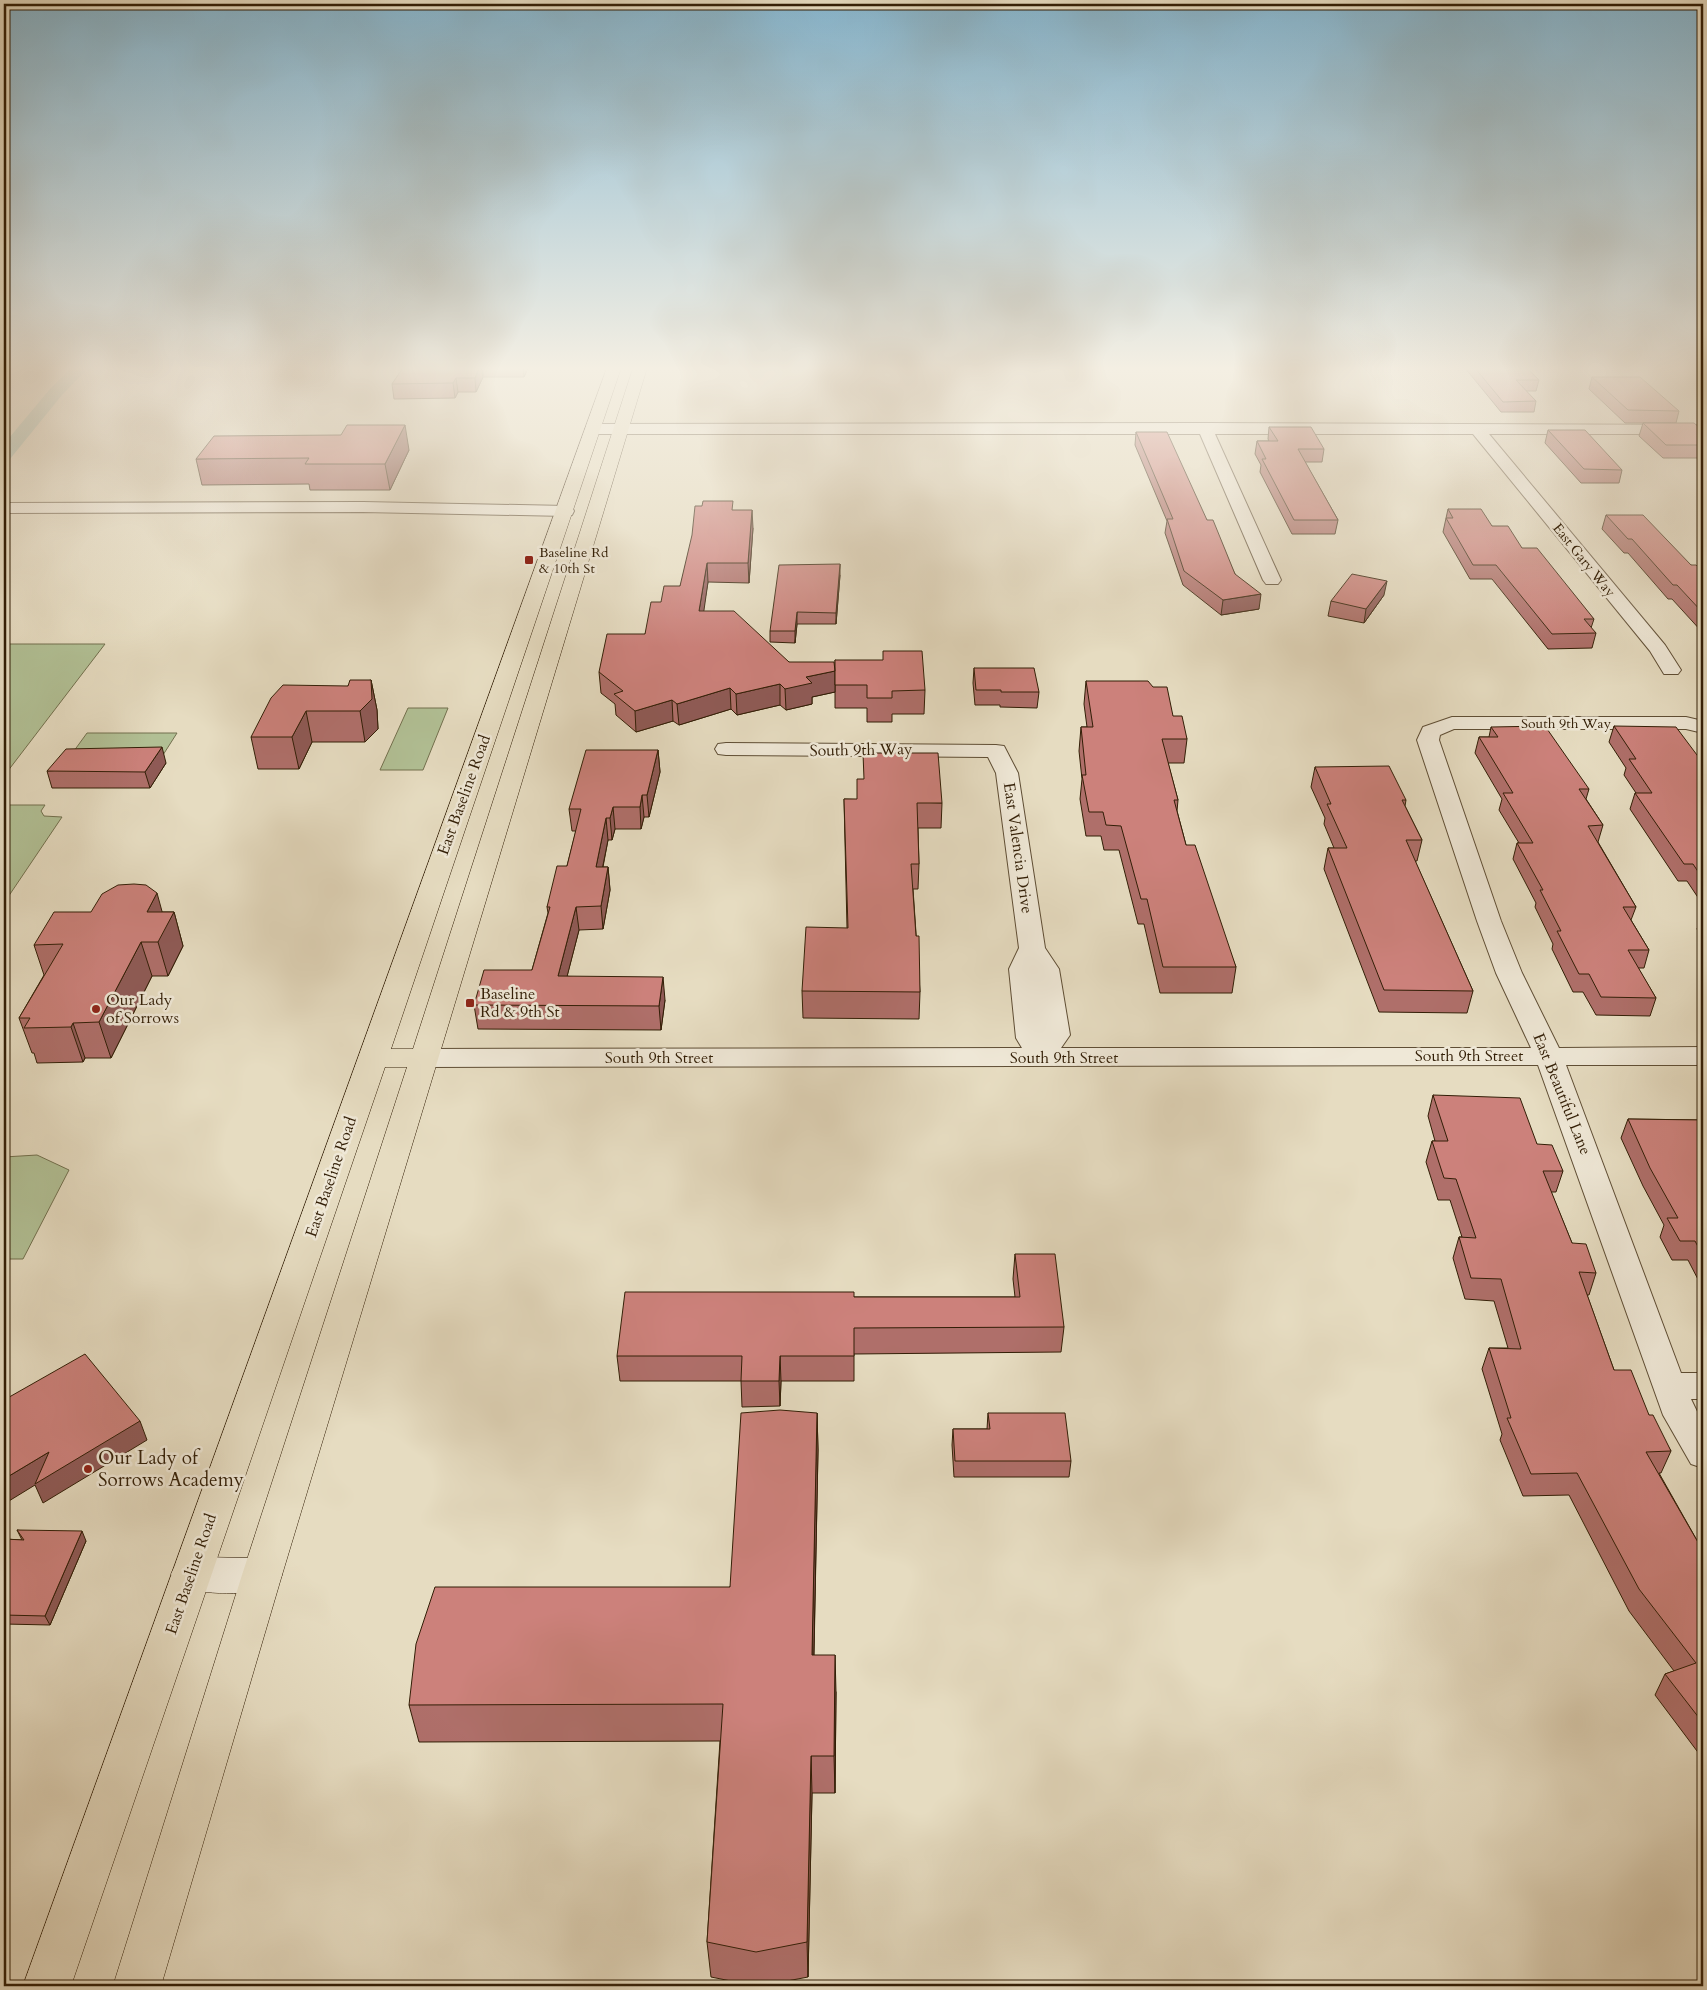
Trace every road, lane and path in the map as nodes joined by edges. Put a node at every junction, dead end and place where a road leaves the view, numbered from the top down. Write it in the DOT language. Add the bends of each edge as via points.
graph roads {
  1 [pos="583,461"];
  2 [pos="611,461"];
  3 [pos="1219,461"];
  4 [pos="1503,461"];
  5 [pos="4,508"];
  6 [pos="566,511"];
  7 [pos="597,511"];
  8 [pos="1272,580"];
  9 [pos="1671,670"];
  10 [pos="499,698"];
  11 [pos="538,698"];
  12 [pos="1703,728"];
  13 [pos="1430,731"];
  14 [pos="726,749"];
  15 [pos="996,751"];
  16 [pos="1550,1056"];
  17 [pos="1703,1056"];
  18 [pos="372,1058"];
  19 [pos="424,1058"];
  20 [pos="1041,1058"];
  21 [pos="1669,1386"];
  22 [pos="1703,1386"];
  23 [pos="1703,1454"];
  24 [pos="191,1574"];
  25 [pos="262,1575"];
  26 [pos="47,1986"];
  27 [pos="137,1986"];
  1 -- 6 [label="main road, East Baseline Road"];
  2 -- 7 [label="main road"];
  3 -- 8 [label="street"];
  4 -- 9 [label="street, East Gary Way"];
  5 -- 6 [label="street" via="363,507"];
  6 -- 7 [label="main road"];
  6 -- 10 [label="main road, East Baseline Road"];
  7 -- 11 [label="main road"];
  10 -- 11 [label="main road"];
  10 -- 18 [label="main road, East Baseline Road"];
  11 -- 19 [label="main road"];
  12 -- 13 [label="street, South 9th Way" via="1686,723 1452,723"];
  13 -- 16 [label="street, East Beautiful Lane" via="1428,740 1489,921 1509,973"];
  14 -- 15 [label="street, South 9th Way"];
  15 -- 20 [label="street, East Valencia Drive" via="1008,773 1032,948 1046,969 1056,1035"];
  16 -- 17 [label="street, South 9th Street"];
  16 -- 20 [label="street, South 9th Street"];
  16 -- 21 [label="street, East Beautiful Lane"];
  18 -- 19 [label="main road"];
  18 -- 24 [label="main road, East Baseline Road"];
  19 -- 20 [label="street, South 9th Street"];
  19 -- 25 [label="main road"];
  21 -- 22 [label="street"];
  21 -- 23 [label="street, East Beautiful Lane" via="1680,1415"];
  24 -- 25 [label="main road"];
  24 -- 26 [label="main road, East Baseline Road"];
  25 -- 27 [label="main road"];
}
